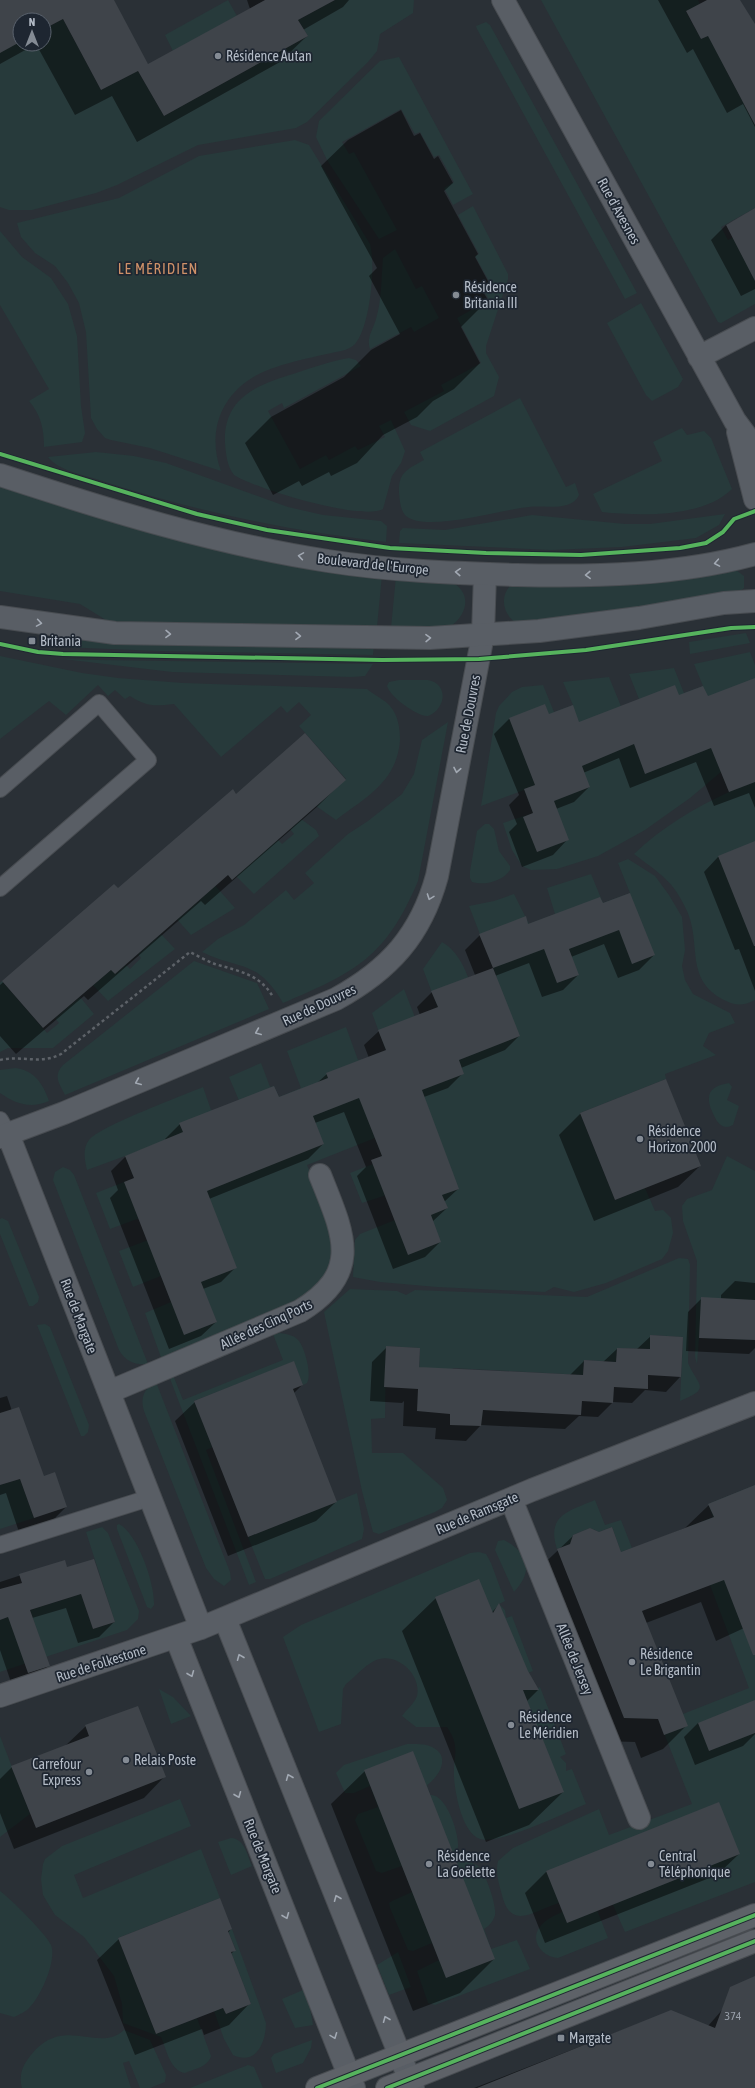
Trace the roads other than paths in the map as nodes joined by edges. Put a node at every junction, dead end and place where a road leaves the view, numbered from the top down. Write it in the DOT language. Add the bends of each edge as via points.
graph roads {
  1 [pos="503,0"];
  2 [pos="755,328"];
  3 [pos="699,357"];
  4 [pos="735,421"];
  5 [pos="755,448"];
  6 [pos="0,475"];
  7 [pos="755,499"];
  8 [pos="755,554"];
  9 [pos="485,574"];
  10 [pos="755,601"];
  11 [pos="0,617"];
  12 [pos="483,635"];
  13 [pos="0,789"];
  14 [pos="0,888"];
  15 [pos="3,1131"];
  16 [pos="320,1175"];
  17 [pos="109,1392"];
  18 [pos="755,1403"];
  19 [pos="149,1498"];
  20 [pos="511,1499"];
  21 [pos="0,1545"];
  22 [pos="225,1619"];
  23 [pos="202,1628"];
  24 [pos="176,1637"];
  25 [pos="0,1696"];
  26 [pos="639,1818"];
  27 [pos="755,1915"];
  28 [pos="755,1941"];
  29 [pos="400,2055"];
  30 [pos="352,2081"];
  31 [pos="411,2084"];
  32 [pos="317,2088"];
  33 [pos="387,2088"];
  1 -- 3 [label="street, Rue d'Avesnes"];
  2 -- 3 [label="street"];
  3 -- 4 [label="street, Rue d'Avesnes"];
  4 -- 5 [label="street, Rue d'Avesnes"];
  4 -- 7 [label="street, Rue d'Avesnes"];
  9 -- 6 [label="street, Boulevard de l'Europe, one-way" via="358,565 269,551 164,526"];
  8 -- 9 [label="street, Boulevard de l'Europe, one-way" via="703,565 618,574"];
  9 -- 12 [label="street, Rue de Douvres"];
  10 -- 12 [label="street" via="724,603 640,618 545,630"];
  11 -- 12 [label="street, one-way" via="115,633 414,638"];
  12 -- 15 [label="street, Rue de Douvres, one-way" via="432,894 410,938 391,961 365,983 330,1002 71,1110"];
  13 -- 14 [label="lane" via="99,703 148,760"];
  15 -- 17 [label="street, Rue de Margate"];
  16 -- 17 [label="street, Allée des Cinq Ports" via="339,1223 344,1250 340,1269 318,1300 300,1311"];
  17 -- 19 [label="street, Rue de Margate"];
  18 -- 20 [label="street, Rue de Ramsgate"];
  19 -- 21 [label="lane"];
  19 -- 23 [label="street, Rue de Margate"];
  20 -- 22 [label="street, Rue de Ramsgate"];
  20 -- 26 [label="street, Allée de Jersey"];
  22 -- 23 [label="street, Rue de Ramsgate"];
  29 -- 22 [label="street, one-way"];
  23 -- 24 [label="street, Rue de Folkestone"];
  24 -- 25 [label="street, Rue de Folkestone"];
  24 -- 30 [label="street, Rue de Margate, one-way"];
  27 -- 29 [label="main road"];
  28 -- 31 [label="main road"];
  29 -- 30 [label="main road"];
  29 -- 31 [label="street"];
  30 -- 32 [label="main road"];
  31 -- 33 [label="main road"];
}
